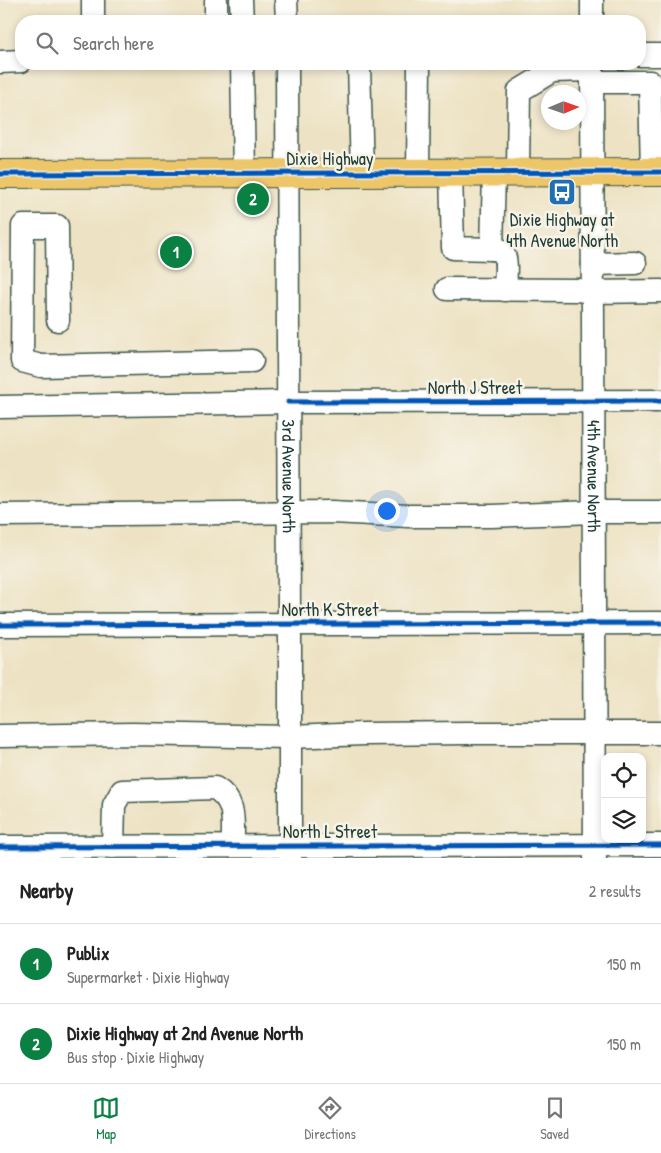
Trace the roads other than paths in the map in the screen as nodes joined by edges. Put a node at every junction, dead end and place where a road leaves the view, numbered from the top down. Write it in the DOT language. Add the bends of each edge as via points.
graph roads {
  1 [pos="93,0"];
  2 [pos="216,0"];
  3 [pos="241,0"];
  4 [pos="286,0"];
  5 [pos="592,0"];
  6 [pos="94,15"];
  7 [pos="216,15"];
  8 [pos="242,15"];
  9 [pos="286,15"];
  10 [pos="592,15"];
  11 [pos="646,55"];
  12 [pos="661,55"];
  13 [pos="15,61"];
  14 [pos="0,62"];
  15 [pos="242,70"];
  16 [pos="287,70"];
  17 [pos="360,70"];
  18 [pos="419,70"];
  19 [pos="592,72"];
  20 [pos="418,172"];
  21 [pos="451,172"];
  22 [pos="592,172"];
  23 [pos="656,172"];
  24 [pos="244,173"];
  25 [pos="286,173"];
  26 [pos="362,173"];
  27 [pos="506,173"];
  28 [pos="0,174"];
  29 [pos="492,249"];
  30 [pos="636,263"];
  31 [pos="593,264"];
  32 [pos="447,289"];
  33 [pos="505,290"];
  34 [pos="661,291"];
  35 [pos="593,292"];
  36 [pos="58,320"];
  37 [pos="252,361"];
  38 [pos="594,401"];
  39 [pos="661,401"];
  40 [pos="288,402"];
  41 [pos="0,407"];
  42 [pos="594,512"];
  43 [pos="661,512"];
  44 [pos="289,513"];
  45 [pos="0,515"];
  46 [pos="594,623"];
  47 [pos="661,623"];
  48 [pos="289,624"];
  49 [pos="0,625"];
  50 [pos="661,733"];
  51 [pos="595,734"];
  52 [pos="0,736"];
  53 [pos="290,737"];
  54 [pos="661,845"];
  55 [pos="233,846"];
  56 [pos="0,847"];
  57 [pos="113,847"];
  58 [pos="64,852"];
  59 [pos="290,852"];
  60 [pos="595,852"];
  1 -- 6 [label="street"];
  2 -- 7 [label="street"];
  3 -- 8 [label="street"];
  4 -- 9 [label="street"];
  5 -- 10 [label="street"];
  11 -- 12 [label="street"];
  13 -- 14 [label="street"];
  15 -- 24 [label="street"];
  16 -- 25 [label="street, 3rd Avenue North"];
  17 -- 26 [label="street"];
  18 -- 20 [label="street"];
  19 -- 22 [label="street, 4th Avenue North"];
  19 -- 23 [label="street" via="650,82"];
  19 -- 27 [label="street" via="552,71 519,91"];
  20 -- 21 [label="main road, Dixie Highway"];
  20 -- 26 [label="main road, Dixie Highway"];
  21 -- 27 [label="main road, Dixie Highway"];
  21 -- 29 [label="street" via="452,248"];
  22 -- 23 [label="main road, Dixie Highway"];
  22 -- 27 [label="main road, Dixie Highway"];
  22 -- 31 [label="street, 4th Avenue North"];
  24 -- 25 [label="main road, Dixie Highway"];
  24 -- 28 [label="main road, Dixie Highway"];
  25 -- 26 [label="main road, Dixie Highway"];
  25 -- 40 [label="street, 3rd Avenue North"];
  27 -- 29 [label="street"];
  29 -- 33 [label="street" via="504,254"];
  30 -- 31 [label="street"];
  31 -- 35 [label="street, 4th Avenue North"];
  32 -- 33 [label="street"];
  33 -- 35 [label="street"];
  34 -- 35 [label="street"];
  35 -- 38 [label="street, 4th Avenue North"];
  36 -- 37 [label="street" via="57,226 23,226 22,361 41,366"];
  38 -- 39 [label="street, North J Street"];
  38 -- 40 [label="street, North J Street"];
  38 -- 42 [label="street, 4th Avenue North"];
  40 -- 41 [label="street, North J Street"];
  40 -- 44 [label="street, 3rd Avenue North"];
  42 -- 43 [label="street"];
  42 -- 44 [label="street" via="492,516"];
  42 -- 46 [label="street, 4th Avenue North"];
  44 -- 45 [label="street"];
  44 -- 48 [label="street, 3rd Avenue North"];
  46 -- 47 [label="street, North K Street"];
  46 -- 48 [label="street, North K Street"];
  46 -- 51 [label="street, 4th Avenue North"];
  48 -- 49 [label="street, North K Street"];
  48 -- 53 [label="street, 3rd Avenue North"];
  50 -- 51 [label="street"];
  51 -- 53 [label="street"];
  51 -- 60 [label="street, 4th Avenue North"];
  52 -- 53 [label="street"];
  53 -- 59 [label="street, 3rd Avenue North"];
  54 -- 60 [label="street, North L Street"];
  55 -- 57 [label="street, North L Street"];
  55 -- 57 [label="street" via="233,810 223,793 214,788 122,791 114,805"];
  55 -- 59 [label="street, North L Street"];
  56 -- 58 [label="street, North L Street"];
  57 -- 58 [label="street, North L Street"];
  59 -- 60 [label="street, North L Street"];
}
